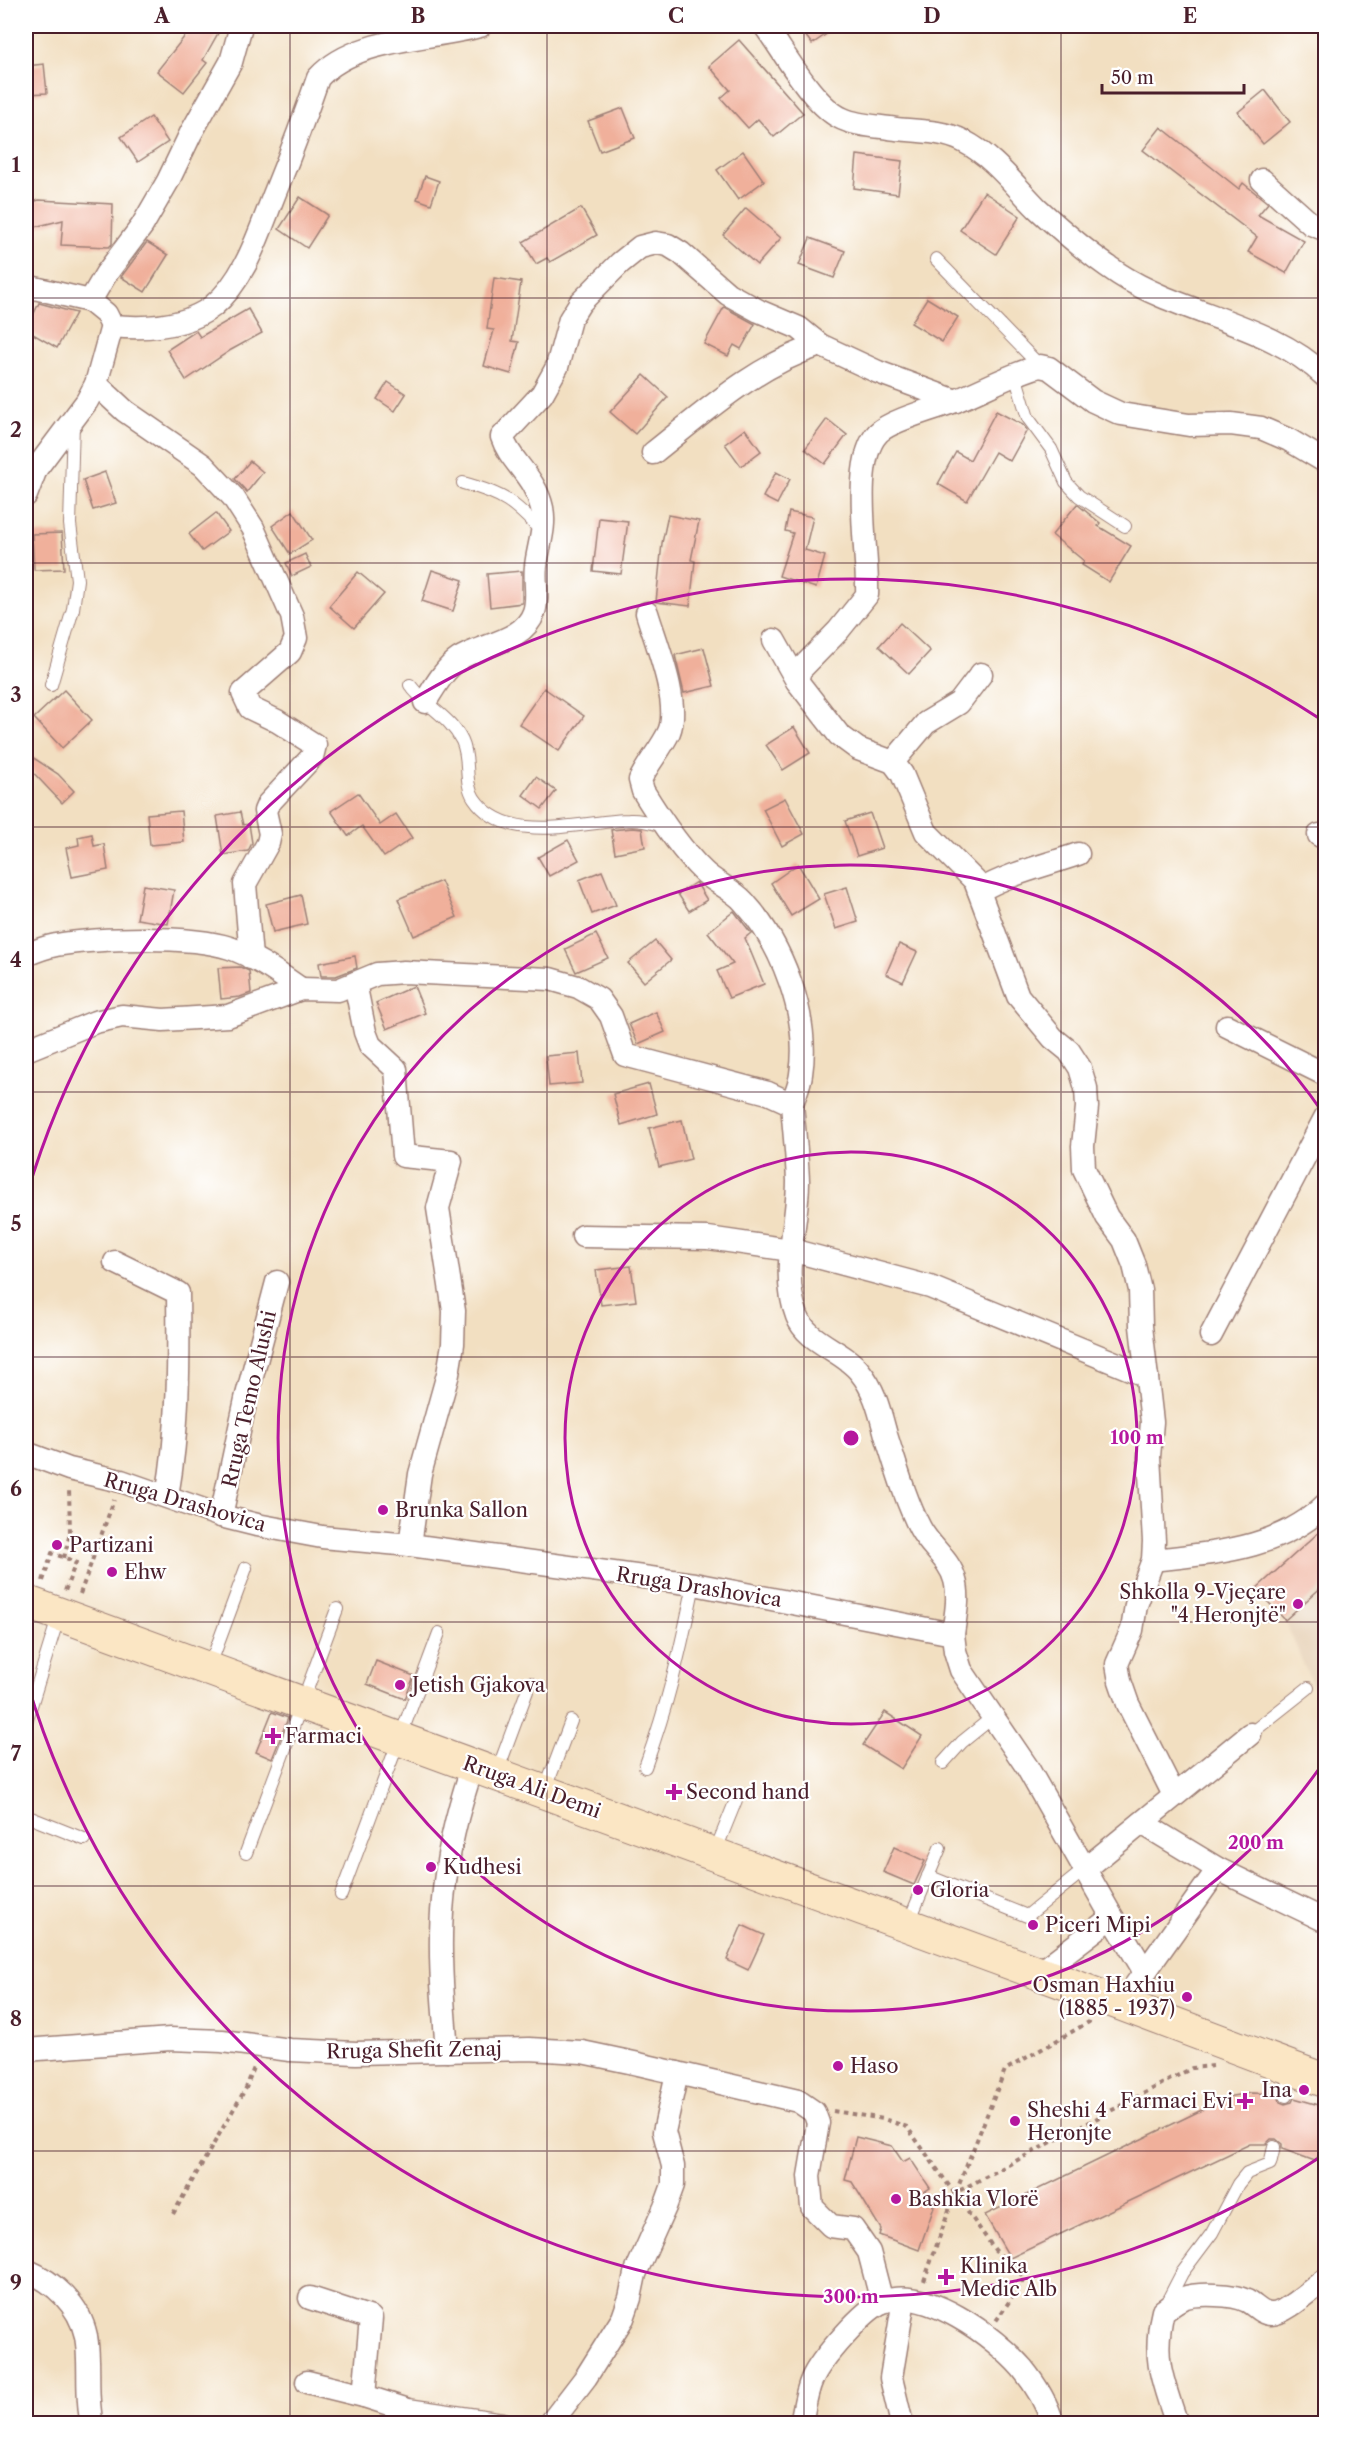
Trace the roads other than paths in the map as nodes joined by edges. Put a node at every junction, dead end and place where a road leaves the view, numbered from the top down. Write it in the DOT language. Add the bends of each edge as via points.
graph roads {
  1 [pos="241,26"];
  2 [pos="480,26"];
  3 [pos="765,26"];
  4 [pos="1262,180"];
  5 [pos="1326,230"];
  6 [pos="936,259"];
  7 [pos="26,286"];
  8 [pos="90,301"];
  9 [pos="112,326"];
  10 [pos="820,345"];
  11 [pos="1040,366"];
  12 [pos="1015,375"];
  13 [pos="1326,377"];
  14 [pos="96,384"];
  15 [pos="956,401"];
  16 [pos="74,418"];
  17 [pos="653,453"];
  18 [pos="1326,462"];
  19 [pos="463,483"];
  20 [pos="26,495"];
  21 [pos="1125,526"];
  22 [pos="543,533"];
  23 [pos="647,613"];
  24 [pos="774,640"];
  25 [pos="981,674"];
  26 [pos="797,681"];
  27 [pos="51,685"];
  28 [pos="417,694"];
  29 [pos="893,762"];
  30 [pos="669,828"];
  31 [pos="1078,854"];
  32 [pos="979,891"];
  33 [pos="26,955"];
  34 [pos="251,958"];
  35 [pos="355,983"];
  36 [pos="301,989"];
  37 [pos="1227,1026"];
  38 [pos="26,1050"];
  39 [pos="1326,1075"];
  40 [pos="792,1104"];
  41 [pos="1326,1116"];
  42 [pos="583,1236"];
  43 [pos="791,1250"];
  44 [pos="115,1262"];
  45 [pos="277,1282"];
  46 [pos="1211,1335"];
  47 [pos="1147,1376"];
  48 [pos="26,1453"];
  49 [pos="167,1496"];
  50 [pos="1326,1504"];
  51 [pos="221,1516"];
  52 [pos="410,1545"];
  53 [pos="1153,1560"];
  54 [pos="246,1568"];
  55 [pos="694,1584"];
  56 [pos="53,1602"];
  57 [pos="337,1609"];
  58 [pos="439,1633"];
  59 [pos="953,1634"];
  60 [pos="209,1668"];
  61 [pos="530,1683"];
  62 [pos="1308,1688"];
  63 [pos="303,1703"];
  64 [pos="993,1717"];
  65 [pos="571,1721"];
  66 [pos="26,1722"];
  67 [pos="1250,1734"];
  68 [pos="401,1740"];
  69 [pos="943,1763"];
  70 [pos="645,1767"];
  71 [pos="484,1770"];
  72 [pos="545,1791"];
  73 [pos="1174,1795"];
  74 [pos="736,1800"];
  75 [pos="26,1816"];
  76 [pos="1142,1823"];
  77 [pos="84,1839"];
  78 [pos="940,1848"];
  79 [pos="246,1853"];
  80 [pos="715,1854"];
  81 [pos="1218,1869"];
  82 [pos="1084,1870"];
  83 [pos="928,1876"];
  84 [pos="341,1895"];
  85 [pos="1112,1917"];
  86 [pos="1326,1921"];
  87 [pos="908,1925"];
  88 [pos="1146,1972"];
  89 [pos="1039,1973"];
  90 [pos="1107,2008"];
  91 [pos="26,2050"];
  92 [pos="447,2051"];
  93 [pos="677,2073"];
  94 [pos="1326,2081"];
  95 [pos="1274,2147"];
  96 [pos="26,2270"];
  97 [pos="1326,2279"];
  98 [pos="902,2297"];
  99 [pos="310,2298"];
  100 [pos="1163,2311"];
  101 [pos="307,2382"];
  102 [pos="364,2396"];
  103 [pos="92,2424"];
  104 [pos="502,2424"];
  105 [pos="550,2424"];
  106 [pos="801,2424"];
  107 [pos="902,2424"];
  108 [pos="1053,2424"];
  109 [pos="1177,2424"];
  1 -- 8 [label="street" via="231,62 168,181"];
  2 -- 9 [label="street" via="375,47 330,65 318,78 252,250 232,284 213,306 193,317 140,329"];
  3 -- 13 [label="street" via="826,109 843,120 961,140 981,151 1073,240 1118,273 1151,293 1280,345"];
  4 -- 5 [label="street" via="1311,224"];
  6 -- 11 [label="lane"];
  7 -- 8 [label="street"];
  8 -- 9 [label="street" via="106,314"];
  9 -- 14 [label="street"];
  10 -- 15 [label="street"];
  10 -- 17 [label="street" via="793,353 723,397"];
  10 -- 22 [label="street" via="799,328 728,294 668,245 640,247 580,303 570,318 557,367 542,394 502,437 538,492"];
  11 -- 12 [label="street"];
  11 -- 18 [label="street" via="1093,401 1121,414 1189,425 1261,428"];
  12 -- 15 [label="street"];
  12 -- 21 [label="lane" via="1028,418 1051,449 1066,482 1079,496"];
  14 -- 16 [label="street"];
  14 -- 34 [label="street" via="125,411 203,465 233,497 253,528 292,616 296,638 290,652 243,693 250,708 277,721 316,749 267,804 268,843 245,884"];
  15 -- 26 [label="street" via="889,425 871,443 862,500 867,595 800,670"];
  16 -- 20 [label="street" via="36,470"];
  16 -- 27 [label="lane" via="70,524 77,580 73,609"];
  19 -- 22 [label="lane" via="504,497"];
  22 -- 28 [label="street" via="535,570 535,610 530,621 517,633 456,660"];
  23 -- 30 [label="street" via="673,712 670,730 640,780 653,808"];
  24 -- 26 [label="street"];
  25 -- 29 [label="street" via="959,703 926,723"];
  26 -- 29 [label="street" via="840,735 858,749"];
  28 -- 30 [label="lane" via="448,719 463,743 468,788 475,800 505,822 538,828 629,820"];
  29 -- 32 [label="street" via="927,832 975,881"];
  30 -- 40 [label="street" via="705,873 742,900 783,963 796,999 802,1040 801,1073"];
  31 -- 32 [label="street" via="1011,874"];
  32 -- 47 [label="street" via="1018,996 1080,1068 1087,1107 1084,1169 1134,1265 1140,1290"];
  33 -- 34 [label="street" via="55,945 183,940 229,948"];
  34 -- 36 [label="street"];
  35 -- 36 [label="street" via="338,990"];
  35 -- 40 [label="street" via="377,974 404,972 550,979 578,987 599,999 611,1016 625,1055 749,1088"];
  35 -- 52 [label="street" via="370,1045 396,1070 403,1156 451,1161 438,1208 454,1311 453,1344 420,1474"];
  36 -- 38 [label="street" via="228,1016 172,1020 122,1016 95,1022"];
  37 -- 39 [label="street"];
  40 -- 43 [label="street" via="798,1180"];
  41 -- 46 [label="street"];
  42 -- 43 [label="street" via="708,1238"];
  43 -- 47 [label="street" via="930,1287"];
  43 -- 59 [label="street" via="791,1297 798,1318 809,1334 841,1354 860,1372 874,1395 921,1530 950,1567 956,1582"];
  44 -- 49 [label="street" via="178,1293 175,1452"];
  45 -- 51 [label="street, Rruga Temo Alushi"];
  47 -- 53 [label="street" via="1152,1422 1149,1457"];
  48 -- 49 [label="street, Rruga Drashovica"];
  49 -- 51 [label="street, Rruga Drashovica"];
  50 -- 53 [label="street" via="1265,1542 1232,1551"];
  51 -- 52 [label="street, Rruga Drashovica" via="322,1537"];
  52 -- 55 [label="street, Rruga Drashovica"];
  53 -- 73 [label="street" via="1139,1596 1132,1630 1117,1664 1128,1704"];
  54 -- 60 [label="lane"];
  55 -- 59 [label="street, Rruga Drashovica"];
  55 -- 70 [label="lane" via="666,1708"];
  56 -- 60 [label="main road, Rruga Ali Demi"];
  56 -- 66 [label="lane"];
  57 -- 63 [label="lane"];
  58 -- 68 [label="lane"];
  59 -- 64 [label="street" via="961,1670"];
  60 -- 63 [label="main road, Rruga Ali Demi"];
  61 -- 71 [label="lane"];
  62 -- 67 [label="lane"];
  63 -- 68 [label="main road, Rruga Ali Demi"];
  63 -- 79 [label="lane"];
  64 -- 69 [label="lane"];
  64 -- 82 [label="street" via="1027,1767"];
  65 -- 72 [label="lane"];
  67 -- 73 [label="street"];
  68 -- 71 [label="main road, Rruga Ali Demi"];
  68 -- 84 [label="lane"];
  71 -- 72 [label="main road, Rruga Ali Demi"];
  71 -- 92 [label="street" via="453,1839 443,1900"];
  72 -- 80 [label="main road, Rruga Ali Demi"];
  73 -- 76 [label="street"];
  74 -- 80 [label="lane"];
  75 -- 77 [label="lane"];
  76 -- 81 [label="street"];
  76 -- 82 [label="street"];
  78 -- 83 [label="lane"];
  80 -- 87 [label="main road, Rruga Ali Demi"];
  81 -- 86 [label="street"];
  81 -- 88 [label="street"];
  82 -- 83 [label="lane" via="1028,1916"];
  82 -- 85 [label="street"];
  83 -- 87 [label="lane"];
  85 -- 88 [label="street"];
  85 -- 89 [label="street"];
  87 -- 89 [label="main road, Rruga Ali Demi"];
  88 -- 90 [label="street"];
  89 -- 90 [label="main road, Rruga Ali Demi"];
  90 -- 94 [label="main road, Rruga Ali Demi" via="1289,2082"];
  91 -- 92 [label="street, Rruga Shefit Zenaj" via="170,2039 356,2054"];
  92 -- 93 [label="street, Rruga Shefit Zenaj" via="582,2052"];
  93 -- 98 [label="street, Rruga Shefit Zenaj" via="798,2101 814,2112 819,2123 809,2176 812,2207 831,2226 853,2229 869,2252 876,2272"];
  93 -- 105 [label="street" via="664,2132 673,2166 673,2185 635,2274 623,2318"];
  95 -- 100 [label="lane" via="1270,2164 1247,2173 1238,2184"];
  96 -- 103 [label="street" via="57,2287 79,2318 86,2336 87,2405"];
  97 -- 100 [label="street" via="1281,2312 1272,2314 1236,2297 1198,2295 1181,2299"];
  98 -- 106 [label="street" via="859,2320 822,2362 811,2380"];
  98 -- 107 [label="street" via="891,2378"];
  98 -- 108 [label="street" via="926,2302 986,2336 1022,2368"];
  99 -- 102 [label="street" via="371,2318"];
  100 -- 109 [label="street" via="1157,2346 1160,2372"];
  101 -- 102 [label="street"];
  102 -- 104 [label="street" via="408,2410"];
}
